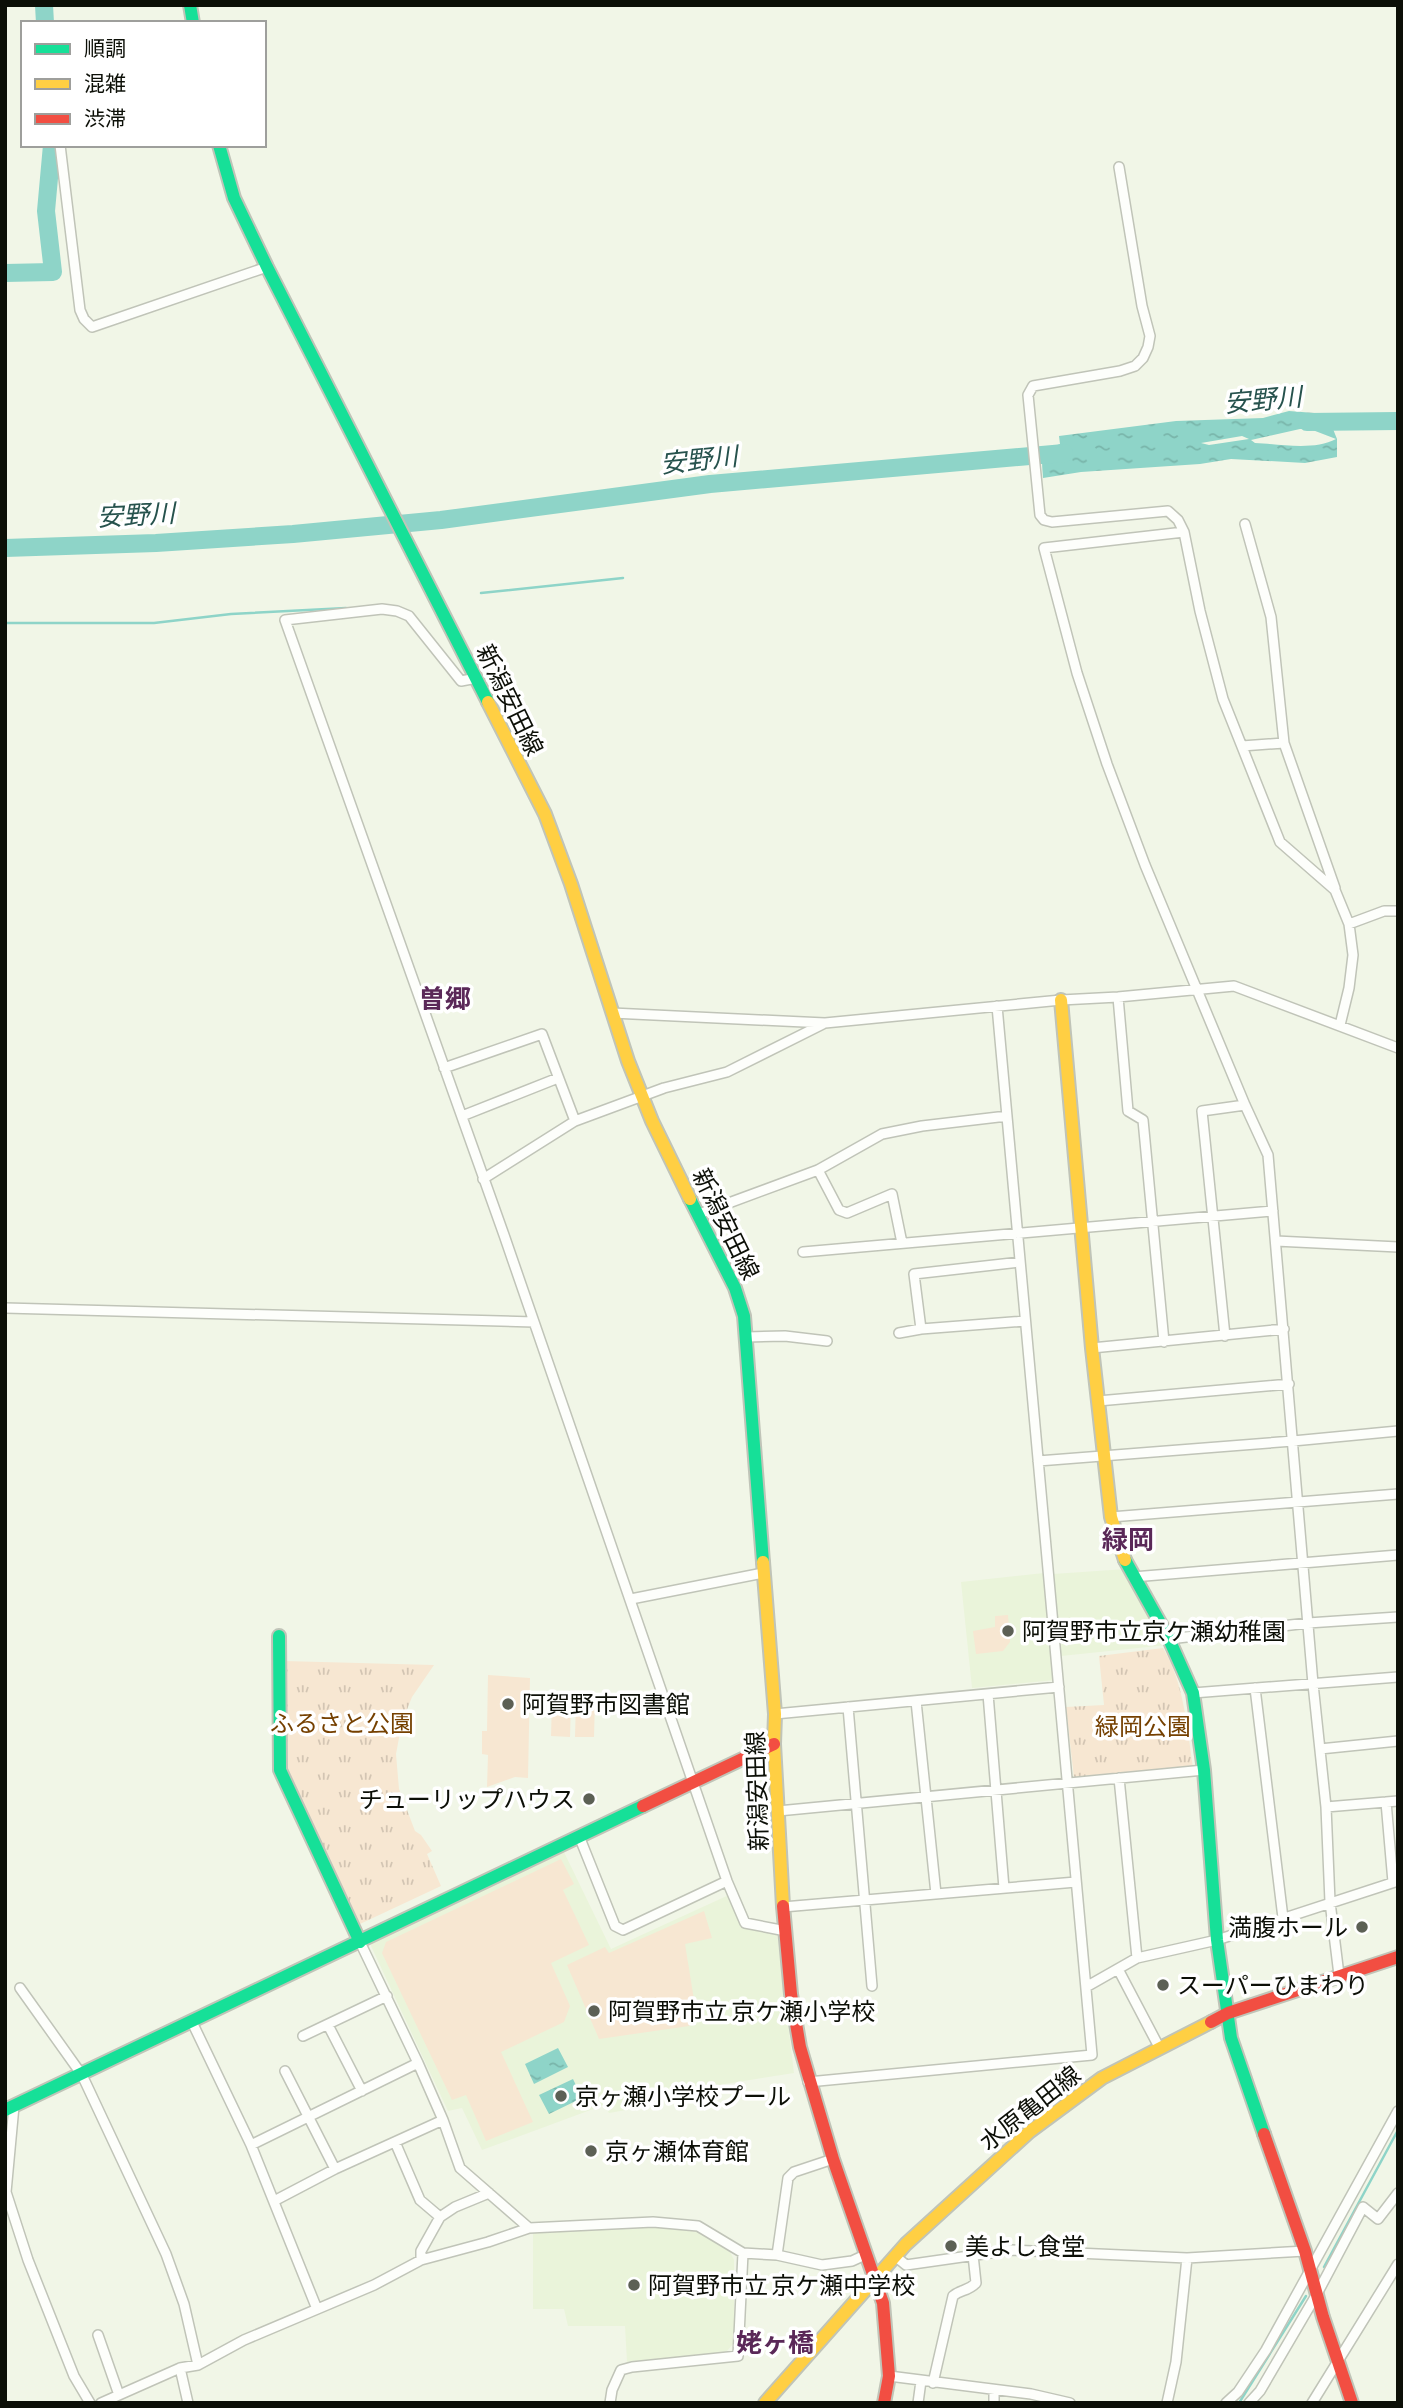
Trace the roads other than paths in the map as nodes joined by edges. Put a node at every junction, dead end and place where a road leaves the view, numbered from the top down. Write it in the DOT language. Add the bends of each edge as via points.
graph roads {
  1 [pos="60,147"];
  2 [pos="220,147"];
  3 [pos="1119,167"];
  4 [pos="267,267"];
  5 [pos="1245,524"];
  6 [pos="1184,532"];
  7 [pos="477,678"];
  8 [pos="1284,743"];
  9 [pos="1242,746"];
  10 [pos="1335,890"];
  11 [pos="1398,911"];
  12 [pos="1349,924"];
  13 [pos="1197,988"];
  14 [pos="1118,997"];
  15 [pos="1061,1000"];
  16 [pos="997,1006"];
  17 [pos="612,1013"];
  18 [pos="825,1023"];
  19 [pos="1340,1025"];
  20 [pos="1398,1048"];
  21 [pos="444,1068"];
  22 [pos="558,1078"];
  23 [pos="642,1097"];
  24 [pos="1244,1105"];
  25 [pos="462,1115"];
  26 [pos="1007,1116"];
  27 [pos="575,1121"];
  28 [pos="818,1170"];
  29 [pos="483,1179"];
  30 [pos="1273,1211"];
  31 [pos="699,1214"];
  32 [pos="1213,1216"];
  33 [pos="1153,1222"];
  34 [pos="1081,1228"];
  35 [pos="1017,1233"];
  36 [pos="1276,1241"];
  37 [pos="902,1243"];
  38 [pos="1398,1247"];
  39 [pos="803,1252"];
  40 [pos="1020,1262"];
  41 [pos="5,1308"];
  42 [pos="1025,1321"];
  43 [pos="534,1322"];
  44 [pos="921,1329"];
  45 [pos="1284,1329"];
  46 [pos="899,1333"];
  47 [pos="1225,1336"];
  48 [pos="747,1337"];
  49 [pos="827,1341"];
  50 [pos="1164,1342"];
  51 [pos="1092,1348"];
  52 [pos="1289,1384"];
  53 [pos="1098,1401"];
  54 [pos="1398,1431"];
  55 [pos="1293,1441"];
  56 [pos="1104,1456"];
  57 [pos="1038,1461"];
  58 [pos="1398,1494"];
  59 [pos="1297,1503"];
  60 [pos="1111,1517"];
  61 [pos="1398,1555"];
  62 [pos="1304,1563"];
  63 [pos="763,1573"];
  64 [pos="1133,1577"];
  65 [pos="631,1599"];
  66 [pos="1398,1616"];
  67 [pos="1308,1623"];
  68 [pos="279,1636"];
  69 [pos="1169,1639"];
  70 [pos="1398,1677"];
  71 [pos="1313,1684"];
  72 [pos="1059,1687"];
  73 [pos="1255,1688"];
  74 [pos="1193,1693"];
  75 [pos="988,1694"];
  76 [pos="916,1701"];
  77 [pos="848,1707"];
  78 [pos="775,1714"];
  79 [pos="1398,1741"];
  80 [pos="774,1744"];
  81 [pos="1320,1749"];
  82 [pos="1204,1770"];
  83 [pos="1119,1778"];
  84 [pos="694,1780"];
  85 [pos="1067,1783"];
  86 [pos="997,1790"];
  87 [pos="925,1797"];
  88 [pos="1398,1801"];
  89 [pos="1386,1802"];
  90 [pos="855,1804"];
  91 [pos="1326,1807"];
  92 [pos="778,1811"];
  93 [pos="579,1836"];
  94 [pos="727,1881"];
  95 [pos="1076,1882"];
  96 [pos="1395,1882"];
  97 [pos="1004,1888"];
  98 [pos="936,1894"];
  99 [pos="865,1900"];
  100 [pos="1330,1902"];
  101 [pos="783,1907"];
  102 [pos="1283,1918"];
  103 [pos="786,1931"];
  104 [pos="1217,1940"];
  105 [pos="360,1942"];
  106 [pos="1398,1957"];
  107 [pos="1136,1958"];
  108 [pos="1118,1969"];
  109 [pos="1339,1975"];
  110 [pos="873,1986"];
  111 [pos="1086,1987"];
  112 [pos="20,1988"];
  113 [pos="387,1996"];
  114 [pos="1228,2013"];
  115 [pos="192,2022"];
  116 [pos="328,2025"];
  117 [pos="303,2036"];
  118 [pos="1159,2048"];
  119 [pos="418,2063"];
  120 [pos="285,2071"];
  121 [pos="82,2075"];
  122 [pos="808,2082"];
  123 [pos="362,2091"];
  124 [pos="10,2108"];
  125 [pos="1398,2111"];
  126 [pos="309,2116"];
  127 [pos="443,2120"];
  128 [pos="395,2143"];
  129 [pos="251,2145"];
  130 [pos="833,2160"];
  131 [pos="335,2169"];
  132 [pos="489,2193"];
  133 [pos="1398,2193"];
  134 [pos="274,2201"];
  135 [pos="440,2217"];
  136 [pos="529,2228"];
  137 [pos="1305,2251"];
  138 [pos="743,2253"];
  139 [pos="777,2255"];
  140 [pos="865,2255"];
  141 [pos="973,2255"];
  142 [pos="895,2256"];
  143 [pos="1187,2258"];
  144 [pos="421,2260"];
  145 [pos="1398,2264"];
  146 [pos="1310,2271"];
  147 [pos="875,2280"];
  148 [pos="1318,2292"];
  149 [pos="317,2309"];
  150 [pos="98,2335"];
  151 [pos="1339,2360"];
  152 [pos="198,2365"];
  153 [pos="180,2368"];
  154 [pos="889,2376"];
  155 [pos="921,2381"];
  156 [pos="933,2383"];
  157 [pos="994,2390"];
  158 [pos="119,2395"];
  159 [pos="90,2403"];
  160 [pos="101,2403"];
  161 [pos="188,2403"];
  162 [pos="610,2403"];
  163 [pos="765,2403"];
  164 [pos="884,2403"];
  165 [pos="918,2403"];
  166 [pos="994,2403"];
  167 [pos="1070,2403"];
  168 [pos="1167,2403"];
  169 [pos="1226,2403"];
  170 [pos="1249,2403"];
  171 [pos="1312,2403"];
  172 [pos="1352,2403"];
  1 -- 4 [label="street" via="79,310 92,327"];
  2 -- 4 [label="main road, 新潟安田線" via="234,198"];
  3 -- 6 [label="street" via="1150,336 1148,347 1135,366 1033,386 1028,395 1040,515 1052,522 1168,511"];
  4 -- 7 [label="main road, 新潟安田線"];
  5 -- 8 [label="street" via="1271,617"];
  6 -- 9 [label="street" via="1223,699"];
  6 -- 13 [label="street" via="1044,548 1107,764"];
  7 -- 17 [label="main road, 新潟安田線" via="564,859"];
  7 -- 21 [label="street" via="461,681 409,616 397,611 285,620"];
  8 -- 9 [label="street"];
  8 -- 10 [label="street"];
  9 -- 10 [label="street" via="1280,842"];
  10 -- 12 [label="street"];
  11 -- 12 [label="street" via="1384,911"];
  12 -- 19 [label="street" via="1353,955"];
  13 -- 14 [label="street"];
  13 -- 19 [label="street" via="1234,986"];
  13 -- 24 [label="street"];
  14 -- 15 [label="street"];
  14 -- 33 [label="street" via="1128,1111 1143,1120"];
  15 -- 16 [label="street"];
  15 -- 34 [label="main road"];
  16 -- 18 [label="street"];
  16 -- 26 [label="street"];
  17 -- 18 [label="street"];
  17 -- 23 [label="main road, 新潟安田線"];
  18 -- 23 [label="street" via="727,1072"];
  19 -- 20 [label="street"];
  21 -- 22 [label="street" via="542,1034"];
  21 -- 25 [label="street"];
  22 -- 25 [label="street"];
  22 -- 27 [label="street"];
  23 -- 27 [label="street"];
  23 -- 31 [label="main road, 新潟安田線"];
  24 -- 30 [label="street" via="1268,1155"];
  24 -- 32 [label="street" via="1202,1111"];
  25 -- 29 [label="street"];
  26 -- 28 [label="street" via="882,1134"];
  26 -- 35 [label="street"];
  27 -- 29 [label="street"];
  28 -- 31 [label="street"];
  28 -- 37 [label="street" via="839,1210 847,1213 892,1194"];
  29 -- 43 [label="street"];
  30 -- 32 [label="street"];
  30 -- 36 [label="street"];
  31 -- 48 [label="main road, 新潟安田線" via="735,1288"];
  32 -- 33 [label="street"];
  32 -- 47 [label="street"];
  33 -- 34 [label="street"];
  33 -- 50 [label="street"];
  34 -- 35 [label="street"];
  34 -- 51 [label="main road"];
  35 -- 37 [label="street"];
  35 -- 40 [label="street"];
  36 -- 38 [label="street"];
  36 -- 45 [label="street"];
  37 -- 39 [label="street"];
  40 -- 42 [label="street"];
  40 -- 44 [label="street" via="914,1274"];
  41 -- 43 [label="street"];
  42 -- 44 [label="street"];
  42 -- 57 [label="street"];
  43 -- 65 [label="street"];
  44 -- 46 [label="street"];
  45 -- 47 [label="street"];
  45 -- 52 [label="street"];
  47 -- 50 [label="street"];
  48 -- 49 [label="street"];
  48 -- 63 [label="main road, 新潟安田線"];
  50 -- 51 [label="street"];
  51 -- 53 [label="main road"];
  52 -- 53 [label="street"];
  52 -- 55 [label="street"];
  53 -- 56 [label="main road"];
  54 -- 55 [label="street"];
  55 -- 56 [label="street"];
  55 -- 59 [label="street"];
  56 -- 57 [label="street"];
  56 -- 60 [label="main road"];
  57 -- 72 [label="street"];
  58 -- 59 [label="street"];
  59 -- 60 [label="street"];
  59 -- 62 [label="street"];
  60 -- 64 [label="main road"];
  61 -- 62 [label="street"];
  62 -- 64 [label="street"];
  62 -- 67 [label="street"];
  63 -- 65 [label="street"];
  63 -- 78 [label="main road, 新潟安田線"];
  64 -- 69 [label="main road"];
  65 -- 84 [label="street"];
  66 -- 67 [label="street"];
  67 -- 69 [label="street"];
  67 -- 71 [label="street"];
  68 -- 105 [label="main road" via="280,1770"];
  69 -- 74 [label="main road"];
  70 -- 71 [label="street"];
  71 -- 73 [label="street"];
  71 -- 81 [label="street"];
  72 -- 75 [label="street"];
  72 -- 85 [label="street"];
  73 -- 74 [label="street"];
  73 -- 102 [label="street"];
  74 -- 82 [label="main road"];
  75 -- 76 [label="street"];
  75 -- 86 [label="street"];
  76 -- 77 [label="street"];
  76 -- 87 [label="street"];
  77 -- 78 [label="street"];
  77 -- 90 [label="street"];
  78 -- 80 [label="main road, 新潟安田線"];
  79 -- 81 [label="street"];
  80 -- 84 [label="main road"];
  80 -- 92 [label="main road, 新潟安田線"];
  81 -- 91 [label="street"];
  82 -- 83 [label="street"];
  82 -- 104 [label="main road"];
  83 -- 85 [label="street"];
  83 -- 107 [label="street"];
  84 -- 93 [label="main road"];
  84 -- 94 [label="street"];
  85 -- 86 [label="street"];
  85 -- 95 [label="street"];
  86 -- 87 [label="street"];
  86 -- 97 [label="street"];
  87 -- 90 [label="street"];
  87 -- 98 [label="street"];
  88 -- 89 [label="street"];
  89 -- 91 [label="street"];
  89 -- 96 [label="street"];
  90 -- 92 [label="street"];
  90 -- 99 [label="street"];
  91 -- 100 [label="street"];
  92 -- 101 [label="main road, 新潟安田線"];
  93 -- 94 [label="street" via="615,1926 622,1930"];
  93 -- 105 [label="main road"];
  94 -- 103 [label="street" via="745,1923"];
  95 -- 97 [label="street"];
  95 -- 111 [label="street"];
  96 -- 100 [label="street"];
  97 -- 98 [label="street"];
  98 -- 99 [label="street"];
  99 -- 101 [label="street"];
  99 -- 110 [label="street"];
  100 -- 102 [label="street"];
  100 -- 109 [label="street"];
  101 -- 103 [label="main road, 新潟安田線"];
  102 -- 104 [label="street"];
  103 -- 122 [label="main road, 新潟安田線" via="791,1994"];
  104 -- 107 [label="street"];
  104 -- 114 [label="main road"];
  105 -- 113 [label="street"];
  105 -- 115 [label="main road"];
  106 -- 109 [label="main road, 水原亀田線"];
  107 -- 108 [label="street"];
  108 -- 111 [label="street"];
  108 -- 118 [label="street"];
  109 -- 114 [label="main road, 水原亀田線"];
  111 -- 122 [label="street" via="1092,2056"];
  112 -- 121 [label="street"];
  113 -- 116 [label="street"];
  113 -- 119 [label="street"];
  114 -- 118 [label="main road, 水原亀田線"];
  114 -- 137 [label="main road" via="1231,2038"];
  115 -- 121 [label="main road"];
  115 -- 129 [label="street"];
  116 -- 117 [label="street"];
  116 -- 123 [label="street"];
  118 -- 142 [label="main road, 水原亀田線" via="1102,2078 1051,2113"];
  119 -- 123 [label="street"];
  119 -- 127 [label="street"];
  120 -- 126 [label="street"];
  121 -- 124 [label="main road"];
  121 -- 152 [label="street" via="166,2253"];
  122 -- 130 [label="main road, 新潟安田線"];
  123 -- 126 [label="street"];
  124 -- 159 [label="street" via="6,2192 74,2376"];
  125 -- 146 [label="street"];
  126 -- 129 [label="street"];
  126 -- 131 [label="street"];
  127 -- 128 [label="street"];
  127 -- 132 [label="street" via="460,2168"];
  128 -- 131 [label="street"];
  128 -- 135 [label="street" via="420,2200"];
  129 -- 134 [label="street"];
  130 -- 139 [label="street" via="788,2178"];
  130 -- 140 [label="main road, 新潟安田線"];
  131 -- 134 [label="street"];
  132 -- 135 [label="street"];
  132 -- 136 [label="street"];
  133 -- 148 [label="street" via="1378,2219 1363,2207"];
  134 -- 149 [label="street"];
  135 -- 144 [label="street" via="421,2251"];
  136 -- 138 [label="street" via="653,2222 698,2226"];
  136 -- 144 [label="street"];
  137 -- 143 [label="street"];
  137 -- 146 [label="main road"];
  138 -- 139 [label="street"];
  138 -- 162 [label="street" via="738,2356 621,2370"];
  139 -- 140 [label="street" via="822,2264"];
  140 -- 147 [label="main road, 新潟安田線"];
  141 -- 142 [label="street" via="906,2265"];
  141 -- 143 [label="street" via="1011,2250"];
  141 -- 156 [label="street" via="976,2283 953,2295"];
  142 -- 147 [label="main road, 水原亀田線"];
  143 -- 168 [label="street"];
  144 -- 149 [label="street"];
  145 -- 151 [label="street"];
  146 -- 148 [label="main road"];
  146 -- 169 [label="street" via="1266,2350"];
  147 -- 154 [label="main road, 新潟安田線" via="883,2303"];
  147 -- 163 [label="main road, 水原亀田線"];
  148 -- 151 [label="main road"];
  148 -- 170 [label="street"];
  149 -- 152 [label="street"];
  150 -- 158 [label="street"];
  151 -- 171 [label="street"];
  151 -- 172 [label="main road"];
  152 -- 153 [label="street"];
  153 -- 158 [label="street"];
  153 -- 161 [label="street"];
  154 -- 155 [label="street"];
  154 -- 164 [label="main road, 新潟安田線"];
  155 -- 156 [label="street"];
  155 -- 165 [label="street"];
  156 -- 157 [label="street"];
  157 -- 166 [label="street"];
  157 -- 167 [label="street"];
  158 -- 160 [label="street"];
}
